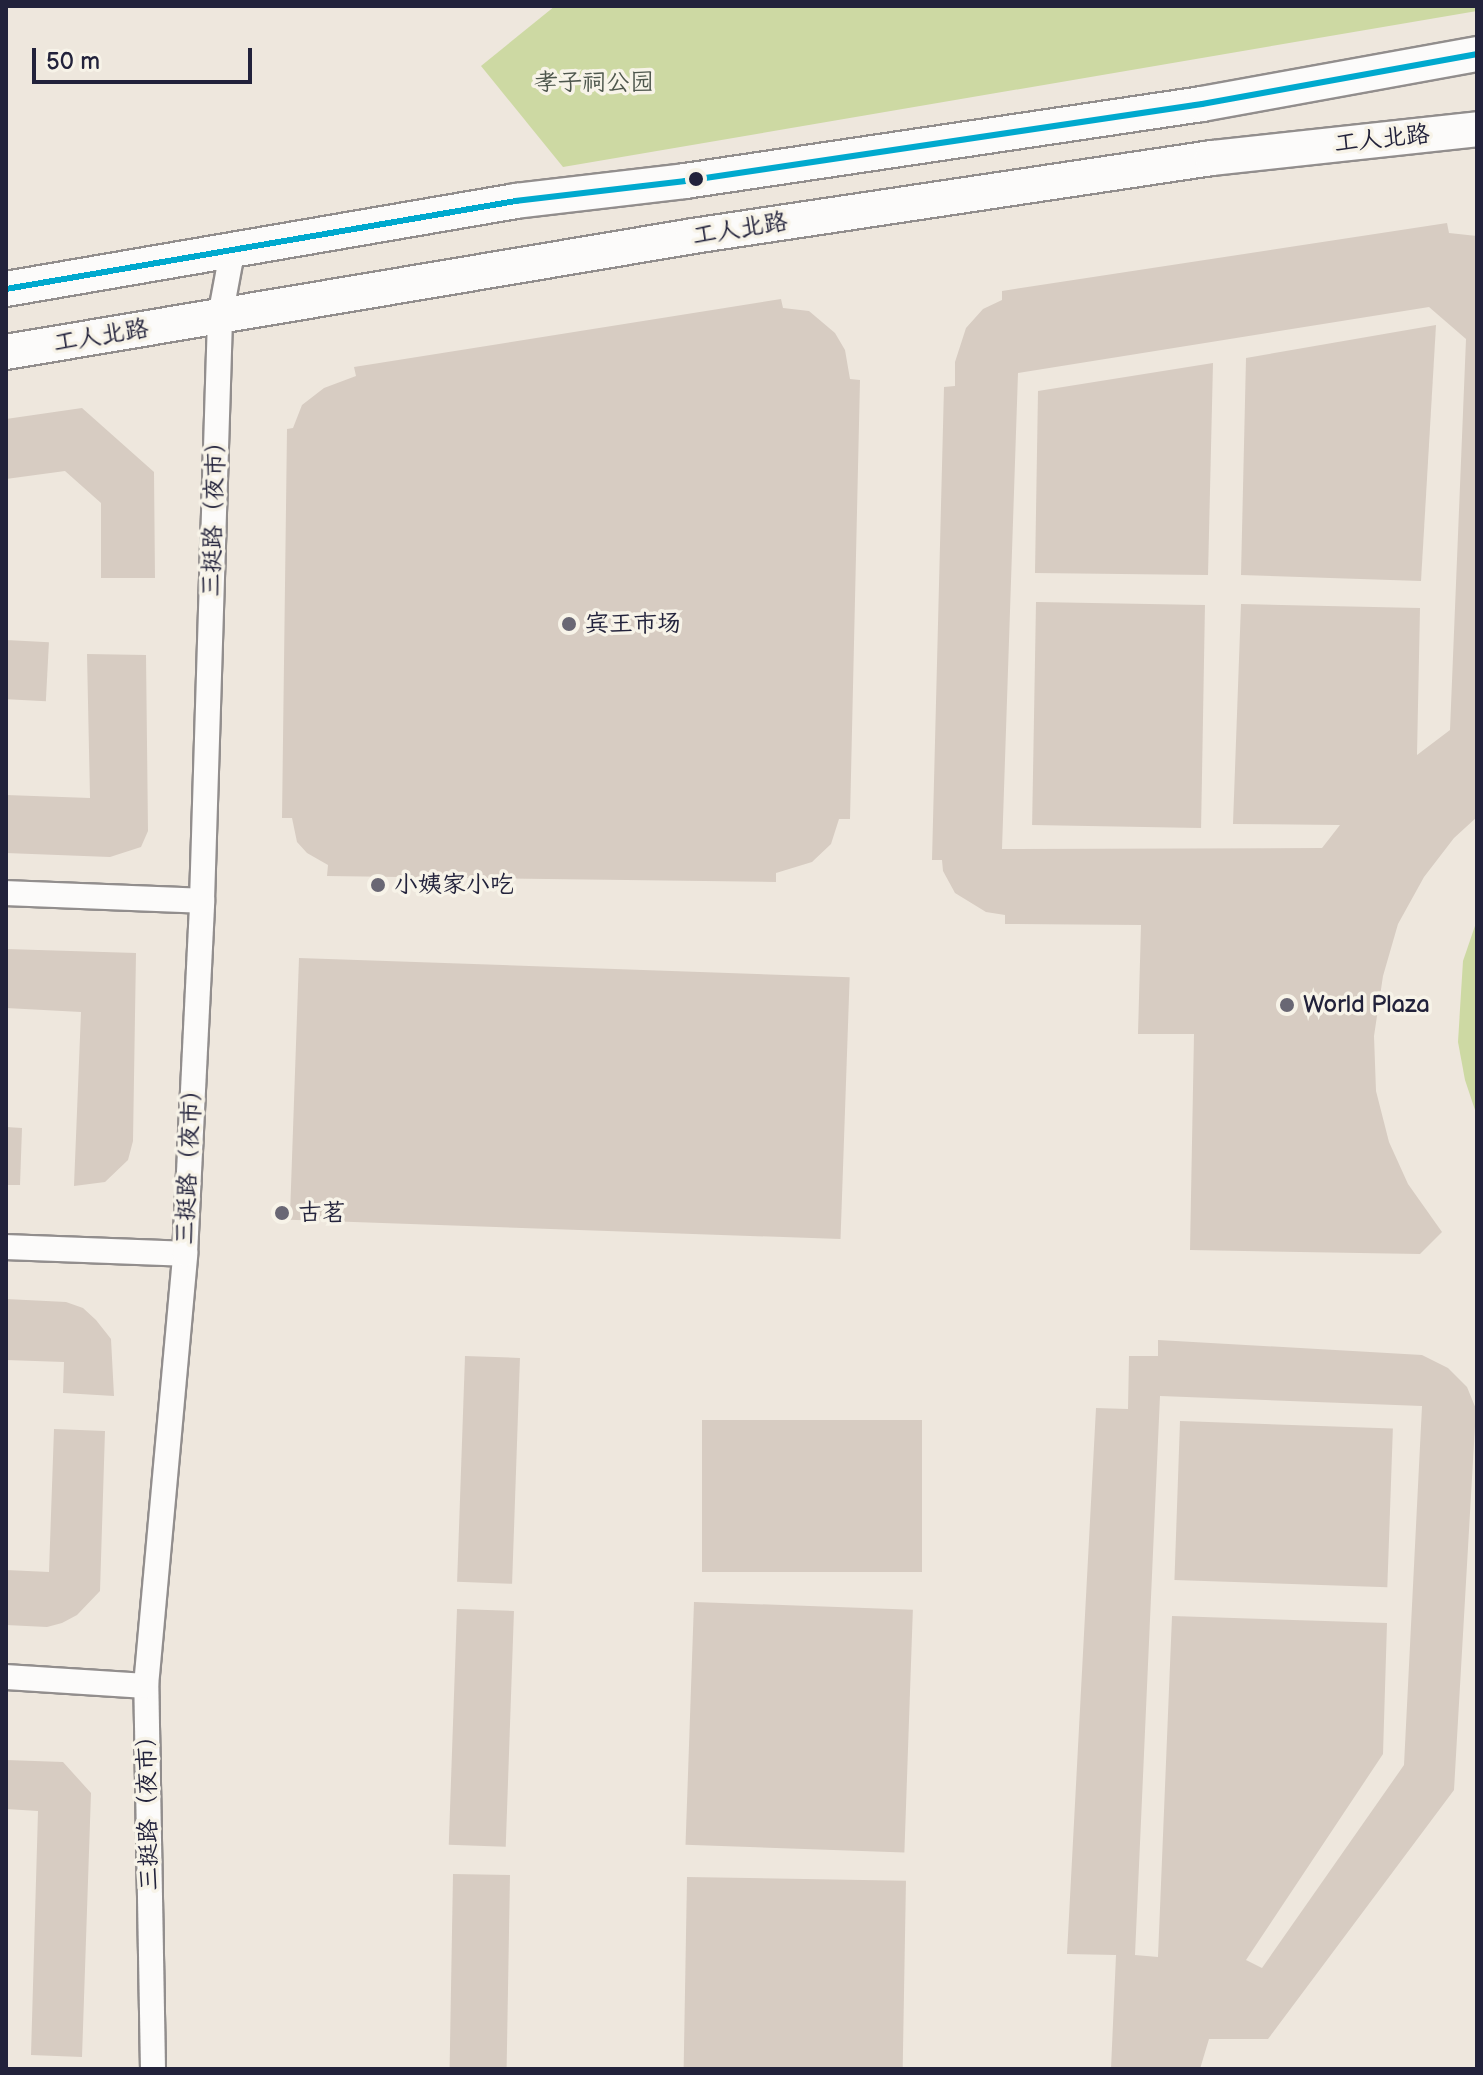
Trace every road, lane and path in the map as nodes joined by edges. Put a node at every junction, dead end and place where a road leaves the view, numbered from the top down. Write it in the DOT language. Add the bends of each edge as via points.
graph roads {
  1 [pos="1477,54"];
  2 [pos="1477,129"];
  3 [pos="232,252"];
  4 [pos="6,289"];
  5 [pos="220,317"];
  6 [pos="6,352"];
  7 [pos="6,893"];
  8 [pos="202,901"];
  9 [pos="6,1247"];
  10 [pos="185,1254"];
  11 [pos="6,1677"];
  12 [pos="146,1686"];
  13 [pos="153,2069"];
  1 -- 3 [label="street" via="1202,104 516,201"];
  2 -- 5 [label="street, 工人北路" via="1165,165 693,236"];
  3 -- 4 [label="street"];
  3 -- 5 [label="street, 三挺路（夜市）"];
  5 -- 6 [label="street, 工人北路"];
  5 -- 8 [label="street, 三挺路（夜市）"];
  7 -- 8 [label="street"];
  8 -- 10 [label="street, 三挺路（夜市）"];
  9 -- 10 [label="street"];
  10 -- 12 [label="street, 三挺路（夜市）"];
  11 -- 12 [label="street"];
  12 -- 13 [label="street, 三挺路（夜市）"];
}
